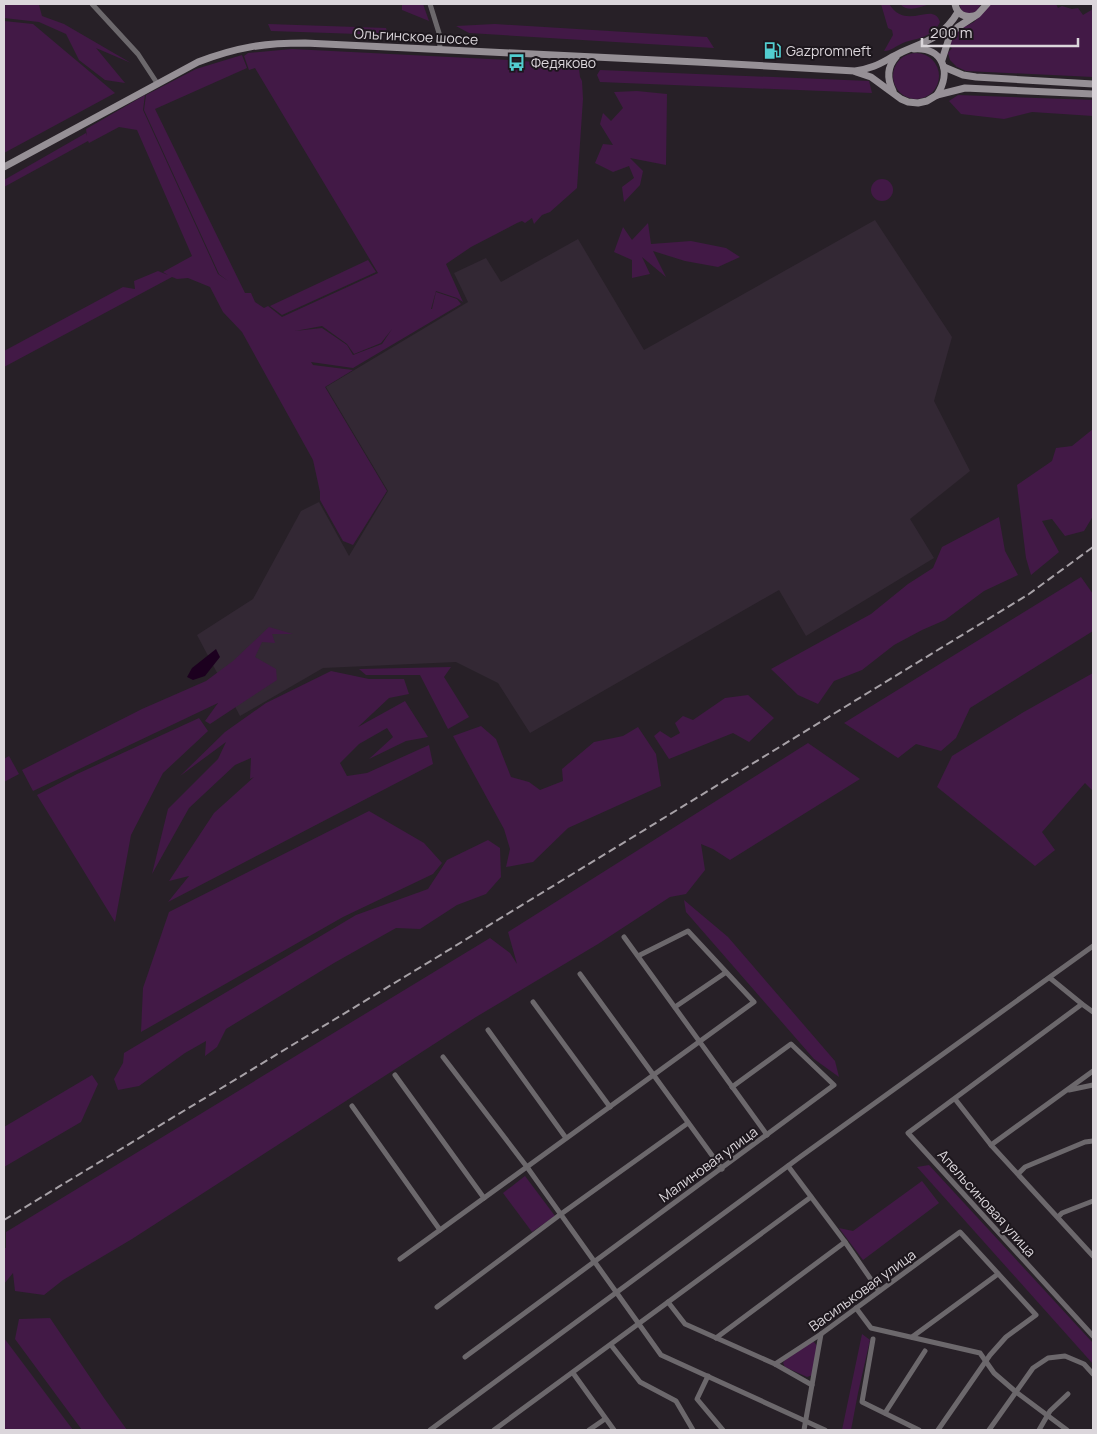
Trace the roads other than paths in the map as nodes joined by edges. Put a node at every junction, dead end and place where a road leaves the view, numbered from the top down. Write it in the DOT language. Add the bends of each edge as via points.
graph roads {
  1 [pos="92,4"];
  2 [pos="430,4"];
  3 [pos="955,4"];
  4 [pos="985,5"];
  5 [pos="958,12"];
  6 [pos="974,16"];
  7 [pos="440,49"];
  8 [pos="909,49"];
  9 [pos="900,53"];
  10 [pos="943,64"];
  11 [pos="855,72"];
  12 [pos="157,83"];
  13 [pos="1093,84"];
  14 [pos="893,92"];
  15 [pos="937,94"];
  16 [pos="1093,94"];
  17 [pos="4,167"];
  18 [pos="624,937"];
  19 [pos="1093,946"];
  20 [pos="638,956"];
  21 [pos="725,973"];
  22 [pos="580,974"];
  23 [pos="1050,978"];
  24 [pos="533,1002"];
  25 [pos="1082,1004"];
  26 [pos="675,1007"];
  27 [pos="1093,1012"];
  28 [pos="488,1030"];
  29 [pos="700,1042"];
  30 [pos="443,1057"];
  31 [pos="1093,1071"];
  32 [pos="396,1075"];
  33 [pos="653,1076"];
  34 [pos="1093,1085"];
  35 [pos="732,1086"];
  36 [pos="1067,1090"];
  37 [pos="954,1099"];
  38 [pos="352,1106"];
  39 [pos="610,1107"];
  40 [pos="688,1123"];
  41 [pos="767,1135"];
  42 [pos="566,1138"];
  43 [pos="1093,1141"];
  44 [pos="991,1145"];
  45 [pos="788,1166"];
  46 [pos="527,1167"];
  47 [pos="722,1169"];
  48 [pos="1018,1174"];
  49 [pos="811,1197"];
  50 [pos="484,1198"];
  51 [pos="1093,1201"];
  52 [pos="561,1214"];
  53 [pos="1058,1217"];
  54 [pos="440,1230"];
  55 [pos="846,1242"];
  56 [pos="1093,1256"];
  57 [pos="400,1259"];
  58 [pos="594,1261"];
  59 [pos="998,1274"];
  60 [pos="879,1291"];
  61 [pos="616,1294"];
  62 [pos="668,1302"];
  63 [pos="437,1307"];
  64 [pos="856,1308"];
  65 [pos="639,1325"];
  66 [pos="1091,1330"];
  67 [pos="821,1334"];
  68 [pos="1093,1336"];
  69 [pos="912,1337"];
  70 [pos="716,1338"];
  71 [pos="873,1339"];
  72 [pos="611,1345"];
  73 [pos="925,1351"];
  74 [pos="465,1357"];
  75 [pos="986,1361"];
  76 [pos="775,1364"];
  77 [pos="573,1373"];
  78 [pos="1093,1374"];
  79 [pos="708,1376"];
  80 [pos="812,1385"];
  81 [pos="1016,1392"];
  82 [pos="1068,1394"];
  83 [pos="885,1413"];
  84 [pos="1048,1416"];
  85 [pos="605,1419"];
  86 [pos="805,1421"];
  87 [pos="430,1430"];
  88 [pos="494,1430"];
  89 [pos="590,1430"];
  90 [pos="614,1430"];
  91 [pos="694,1430"];
  92 [pos="723,1430"];
  93 [pos="804,1430"];
  94 [pos="825,1430"];
  95 [pos="920,1430"];
  96 [pos="938,1430"];
  97 [pos="989,1430"];
  98 [pos="1039,1430"];
  99 [pos="1068,1430"];
  1 -- 12 [label="street" via="138,54"];
  2 -- 7 [label="street"];
  3 -- 5 [label="main road"];
  4 -- 6 [label="main road"];
  5 -- 6 [label="main road"];
  5 -- 8 [label="main road" via="942,33"];
  6 -- 10 [label="main road" via="950,35"];
  7 -- 11 [label="main road, Ольгинское шоссе"];
  7 -- 12 [label="main road, Ольгинское шоссе" via="260,44 220,53"];
  8 -- 9 [label="main road"];
  8 -- 10 [label="main road" via="922,48 934,52"];
  9 -- 11 [label="main road" via="878,66"];
  9 -- 14 [label="main road" via="889,68"];
  10 -- 13 [label="main road" via="963,75 976,77"];
  10 -- 15 [label="main road" via="944,79"];
  11 -- 14 [label="main road" via="871,77"];
  12 -- 17 [label="main road, Ольгинское шоссе"];
  14 -- 15 [label="main road" via="900,99 918,103"];
  15 -- 16 [label="main road" via="974,87"];
  18 -- 20 [label="street"];
  19 -- 23 [label="street"];
  20 -- 21 [label="street" via="688,931"];
  20 -- 26 [label="street"];
  21 -- 26 [label="street"];
  21 -- 29 [label="street" via="754,1002"];
  22 -- 33 [label="street"];
  23 -- 25 [label="street"];
  23 -- 45 [label="street"];
  24 -- 39 [label="street"];
  25 -- 27 [label="street"];
  25 -- 37 [label="street, Апельсиновая улица"];
  26 -- 29 [label="street"];
  28 -- 42 [label="street"];
  29 -- 33 [label="street"];
  29 -- 35 [label="street"];
  30 -- 46 [label="street"];
  31 -- 36 [label="street"];
  32 -- 50 [label="street"];
  33 -- 39 [label="street"];
  33 -- 40 [label="street"];
  34 -- 36 [label="street"];
  35 -- 41 [label="street"];
  35 -- 41 [label="street, Малиновая улица" via="791,1044 834,1085"];
  36 -- 44 [label="street"];
  37 -- 44 [label="street"];
  37 -- 66 [label="street, Апельсиновая улица" via="908,1133"];
  38 -- 54 [label="street"];
  39 -- 42 [label="street"];
  40 -- 47 [label="street"];
  40 -- 52 [label="street"];
  41 -- 47 [label="street, Малиновая улица"];
  42 -- 46 [label="street"];
  43 -- 48 [label="street" via="1084,1142"];
  44 -- 48 [label="street"];
  45 -- 49 [label="street"];
  45 -- 61 [label="street"];
  46 -- 50 [label="street"];
  46 -- 52 [label="street"];
  47 -- 58 [label="street, Малиновая улица"];
  48 -- 53 [label="street"];
  49 -- 55 [label="street"];
  49 -- 62 [label="street"];
  50 -- 54 [label="street"];
  51 -- 53 [label="street"];
  52 -- 58 [label="street"];
  52 -- 63 [label="street"];
  53 -- 56 [label="street"];
  54 -- 57 [label="street"];
  55 -- 60 [label="street"];
  55 -- 70 [label="street"];
  58 -- 61 [label="street"];
  58 -- 74 [label="street, Малиновая улица"];
  59 -- 60 [label="street, Васильковая улица" via="960,1232"];
  59 -- 69 [label="street"];
  59 -- 75 [label="street" via="1036,1315 1006,1337"];
  60 -- 64 [label="street, Васильковая улица"];
  61 -- 65 [label="street"];
  61 -- 87 [label="street"];
  62 -- 65 [label="street"];
  62 -- 70 [label="street" via="685,1324"];
  64 -- 67 [label="street, Васильковая улица"];
  64 -- 69 [label="street" via="871,1328"];
  65 -- 72 [label="street"];
  65 -- 79 [label="street" via="661,1354"];
  66 -- 68 [label="street, Апельсиновая улица"];
  67 -- 76 [label="street, Васильковая улица"];
  67 -- 80 [label="street"];
  69 -- 75 [label="street" via="980,1354"];
  70 -- 76 [label="street"];
  71 -- 83 [label="street" via="862,1402"];
  72 -- 77 [label="street"];
  72 -- 91 [label="street" via="640,1382 676,1401"];
  73 -- 83 [label="street"];
  75 -- 81 [label="street" via="994,1373"];
  75 -- 96 [label="street"];
  76 -- 80 [label="street"];
  77 -- 85 [label="street"];
  77 -- 88 [label="street"];
  78 -- 81 [label="street" via="1084,1364 1065,1356 1048,1358 1033,1368"];
  79 -- 86 [label="street"];
  79 -- 92 [label="street" via="698,1399"];
  80 -- 86 [label="street"];
  81 -- 84 [label="street"];
  81 -- 97 [label="street"];
  82 -- 84 [label="street"];
  83 -- 95 [label="street"];
  84 -- 98 [label="street"];
  84 -- 99 [label="street"];
  85 -- 89 [label="street"];
  85 -- 90 [label="street"];
  86 -- 93 [label="street"];
  86 -- 94 [label="street"];
}
